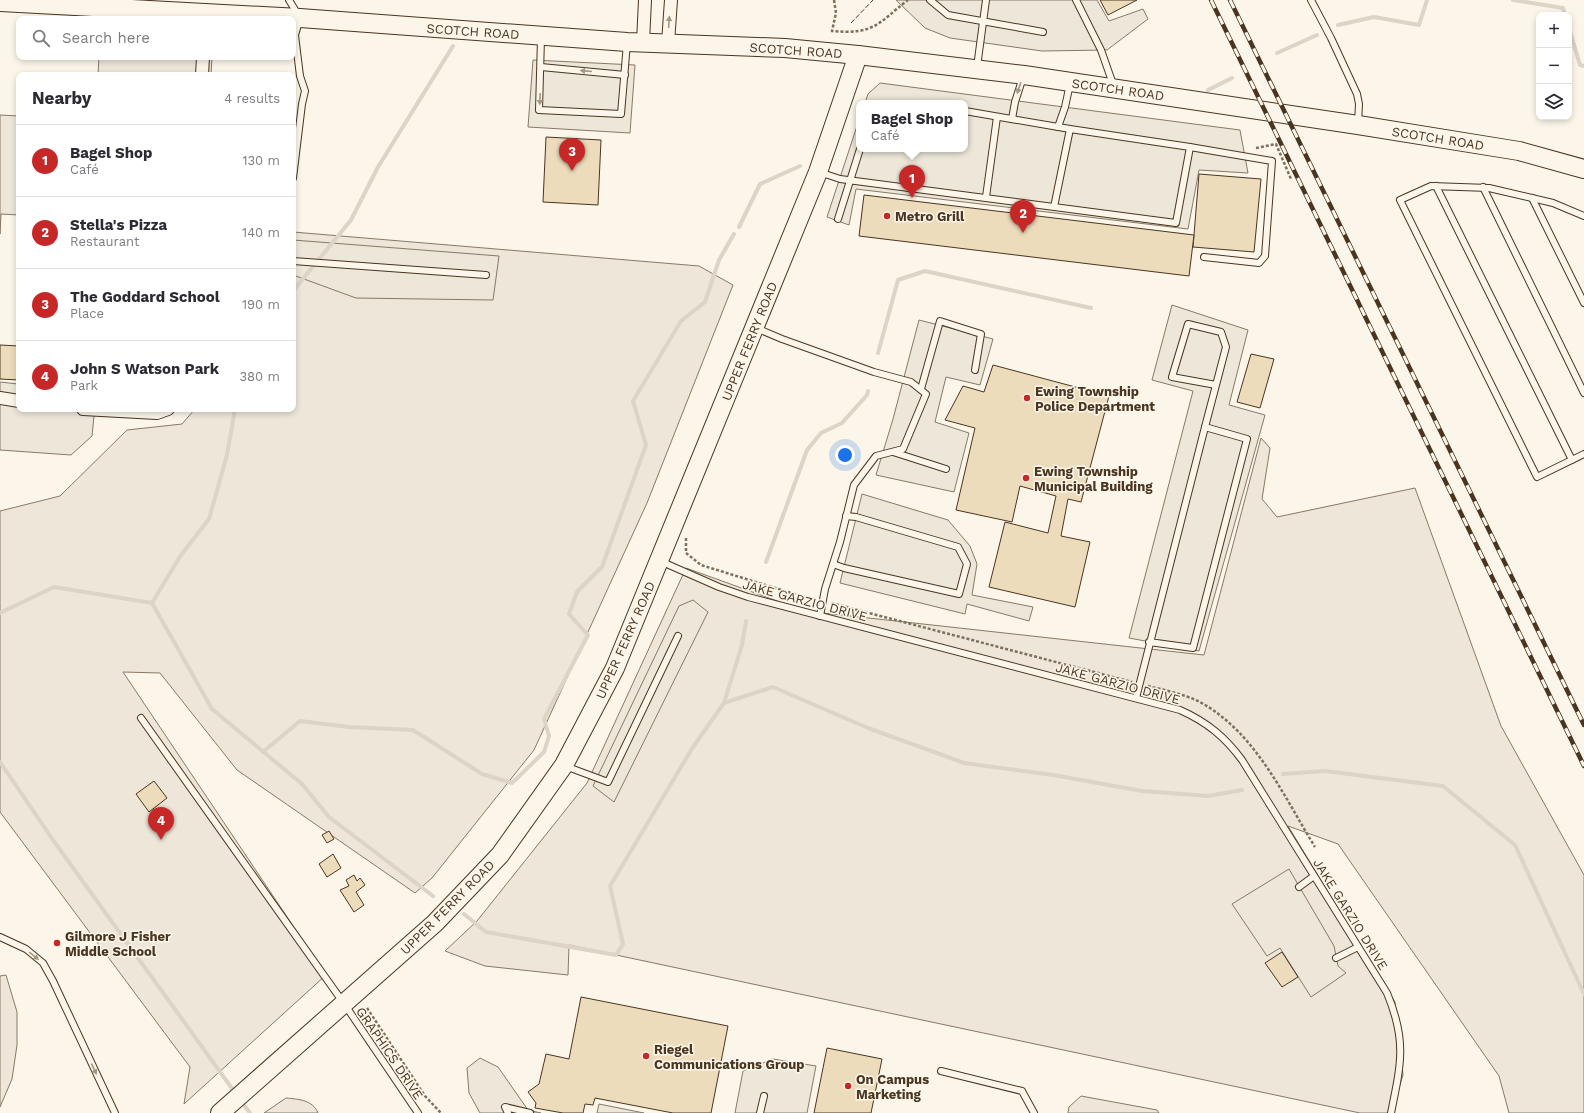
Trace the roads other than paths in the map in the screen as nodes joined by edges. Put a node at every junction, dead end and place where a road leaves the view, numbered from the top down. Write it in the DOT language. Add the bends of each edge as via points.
graph roads {
  1 [pos="289,0"];
  2 [pos="645,0"];
  3 [pos="671,0"];
  4 [pos="930,0"];
  5 [pos="986,0"];
  6 [pos="1076,0"];
  7 [pos="1311,0"];
  8 [pos="0,2"];
  9 [pos="205,16"];
  10 [pos="296,18"];
  11 [pos="300,18"];
  12 [pos="983,21"];
  13 [pos="1043,32"];
  14 [pos="296,35"];
  15 [pos="296,35"];
  16 [pos="541,36"];
  17 [pos="635,42"];
  18 [pos="668,43"];
  19 [pos="858,55"];
  20 [pos="203,60"];
  21 [pos="541,67"];
  22 [pos="977,69"];
  23 [pos="202,72"];
  24 [pos="625,75"];
  25 [pos="1024,75"];
  26 [pos="1070,82"];
  27 [pos="1114,88"];
  28 [pos="968,112"];
  29 [pos="998,117"];
  30 [pos="1012,119"];
  31 [pos="1358,125"];
  32 [pos="1058,127"];
  33 [pos="1070,129"];
  34 [pos="1190,147"];
  35 [pos="859,152"];
  36 [pos="296,160"];
  37 [pos="1584,170"];
  38 [pos="818,172"];
  39 [pos="850,180"];
  40 [pos="1436,186"];
  41 [pos="1483,188"];
  42 [pos="986,197"];
  43 [pos="1532,198"];
  44 [pos="1054,207"];
  45 [pos="1584,216"];
  46 [pos="838,219"];
  47 [pos="1204,257"];
  48 [pos="296,261"];
  49 [pos="486,275"];
  50 [pos="1584,303"];
  51 [pos="755,327"];
  52 [pos="975,370"];
  53 [pos="1216,384"];
  54 [pos="921,389"];
  55 [pos="1584,393"];
  56 [pos="0,398"];
  57 [pos="16,401"];
  58 [pos="138,412"];
  59 [pos="160,412"];
  60 [pos="1205,427"];
  61 [pos="892,452"];
  62 [pos="1584,454"];
  63 [pos="1572,460"];
  64 [pos="946,469"];
  65 [pos="846,516"];
  66 [pos="660,560"];
  67 [pos="833,564"];
  68 [pos="820,616"];
  69 [pos="678,636"];
  70 [pos="1149,642"];
  71 [pos="1136,698"];
  72 [pos="141,718"];
  73 [pos="564,765"];
  74 [pos="1314,876"];
  75 [pos="1299,887"];
  76 [pos="0,937"];
  77 [pos="1358,947"];
  78 [pos="1336,958"];
  79 [pos="344,1005"];
  80 [pos="940,1071"];
  81 [pos="764,1096"];
  82 [pos="115,1113"];
  83 [pos="220,1113"];
  84 [pos="417,1113"];
  85 [pos="508,1113"];
  86 [pos="530,1113"];
  87 [pos="760,1113"];
  88 [pos="1034,1113"];
  89 [pos="1391,1113"];
  1 -- 11 [label="lane"];
  2 -- 17 [label="street"];
  18 -- 3 [label="street, one-way"];
  4 -- 12 [label="lane" via="948,15"];
  5 -- 12 [label="lane"];
  6 -- 27 [label="lane" via="1101,50"];
  7 -- 31 [label="lane" via="1357,94"];
  8 -- 9 [label="main road, SCOTCH ROAD"];
  10 -- 11 [label="main road, SCOTCH ROAD"];
  11 -- 14 [label="lane"];
  11 -- 16 [label="main road, SCOTCH ROAD"];
  12 -- 13 [label="lane"];
  12 -- 22 [label="lane"];
  15 -- 36 [label="lane" via="300,76 305,91"];
  16 -- 17 [label="main road, SCOTCH ROAD"];
  16 -- 21 [label="lane"];
  17 -- 18 [label="main road, SCOTCH ROAD"];
  17 -- 24 [label="lane"];
  18 -- 19 [label="main road, SCOTCH ROAD" via="785,48"];
  19 -- 22 [label="main road, SCOTCH ROAD"];
  19 -- 38 [label="main road, UPPER FERRY ROAD"];
  20 -- 23 [label="street"];
  24 -- 21 [label="lane, one-way"];
  21 -- 24 [label="lane, one-way" via="539,110 621,114"];
  22 -- 25 [label="main road, SCOTCH ROAD"];
  25 -- 26 [label="main road, SCOTCH ROAD"];
  25 -- 30 [label="lane, one-way"];
  26 -- 27 [label="main road, SCOTCH ROAD"];
  26 -- 32 [label="lane"];
  27 -- 31 [label="main road, SCOTCH ROAD"];
  28 -- 29 [label="lane"];
  29 -- 30 [label="lane"];
  29 -- 42 [label="lane"];
  30 -- 32 [label="lane"];
  31 -- 37 [label="main road, SCOTCH ROAD" via="1519,151"];
  32 -- 33 [label="lane"];
  33 -- 34 [label="lane"];
  33 -- 44 [label="lane"];
  34 -- 44 [label="lane" via="1176,223"];
  34 -- 47 [label="lane" via="1272,161 1265,256 1259,263"];
  35 -- 39 [label="lane"];
  38 -- 39 [label="lane"];
  38 -- 51 [label="main road, UPPER FERRY ROAD"];
  39 -- 42 [label="lane"];
  39 -- 46 [label="lane"];
  40 -- 41 [label="lane"];
  40 -- 63 [label="lane"];
  40 -- 63 [label="lane" via="1400,200 1537,477"];
  41 -- 43 [label="lane"];
  41 -- 55 [label="lane"];
  42 -- 44 [label="lane"];
  43 -- 45 [label="lane" via="1553,202"];
  43 -- 50 [label="lane"];
  48 -- 49 [label="lane"];
  51 -- 54 [label="lane" via="874,372 911,382"];
  51 -- 66 [label="main road, UPPER FERRY ROAD"];
  52 -- 54 [label="lane" via="981,334 940,321"];
  53 -- 53 [label="lane" via="1226,347 1220,332 1188,324 1172,377"];
  53 -- 60 [label="lane"];
  54 -- 61 [label="lane" via="926,394 903,450"];
  56 -- 57 [label="street"];
  58 -- 59 [label="street"];
  60 -- 70 [label="lane"];
  60 -- 70 [label="lane" via="1247,439 1195,640 1192,648"];
  61 -- 64 [label="lane"];
  61 -- 65 [label="lane" via="876,456 854,484"];
  62 -- 63 [label="lane"];
  65 -- 67 [label="lane"];
  65 -- 67 [label="lane" via="958,547 967,564 959,594"];
  66 -- 68 [label="lane, JAKE GARZIO DRIVE" via="741,595"];
  66 -- 73 [label="main road, UPPER FERRY ROAD" via="615,668"];
  67 -- 68 [label="lane"];
  68 -- 71 [label="lane, JAKE GARZIO DRIVE"];
  69 -- 73 [label="lane" via="608,782"];
  70 -- 71 [label="lane"];
  71 -- 74 [label="lane, JAKE GARZIO DRIVE" via="1180,710 1199,718 1216,730 1230,744"];
  72 -- 79 [label="lane, GRAPHICS DRIVE"];
  73 -- 79 [label="main road, UPPER FERRY ROAD" via="500,855 435,923"];
  74 -- 75 [label="lane"];
  74 -- 77 [label="lane, JAKE GARZIO DRIVE"];
  76 -- 82 [label="lane, one-way" via="26,949 43,963"];
  77 -- 78 [label="lane"];
  77 -- 89 [label="lane, JAKE GARZIO DRIVE" via="1387,993 1396,1014 1401,1044 1401,1067"];
  79 -- 83 [label="main road, UPPER FERRY ROAD"];
  79 -- 84 [label="lane, GRAPHICS DRIVE"];
  80 -- 88 [label="lane" via="1022,1091"];
  81 -- 87 [label="lane"];
  85 -- 86 [label="lane" via="505,1107"];
}
